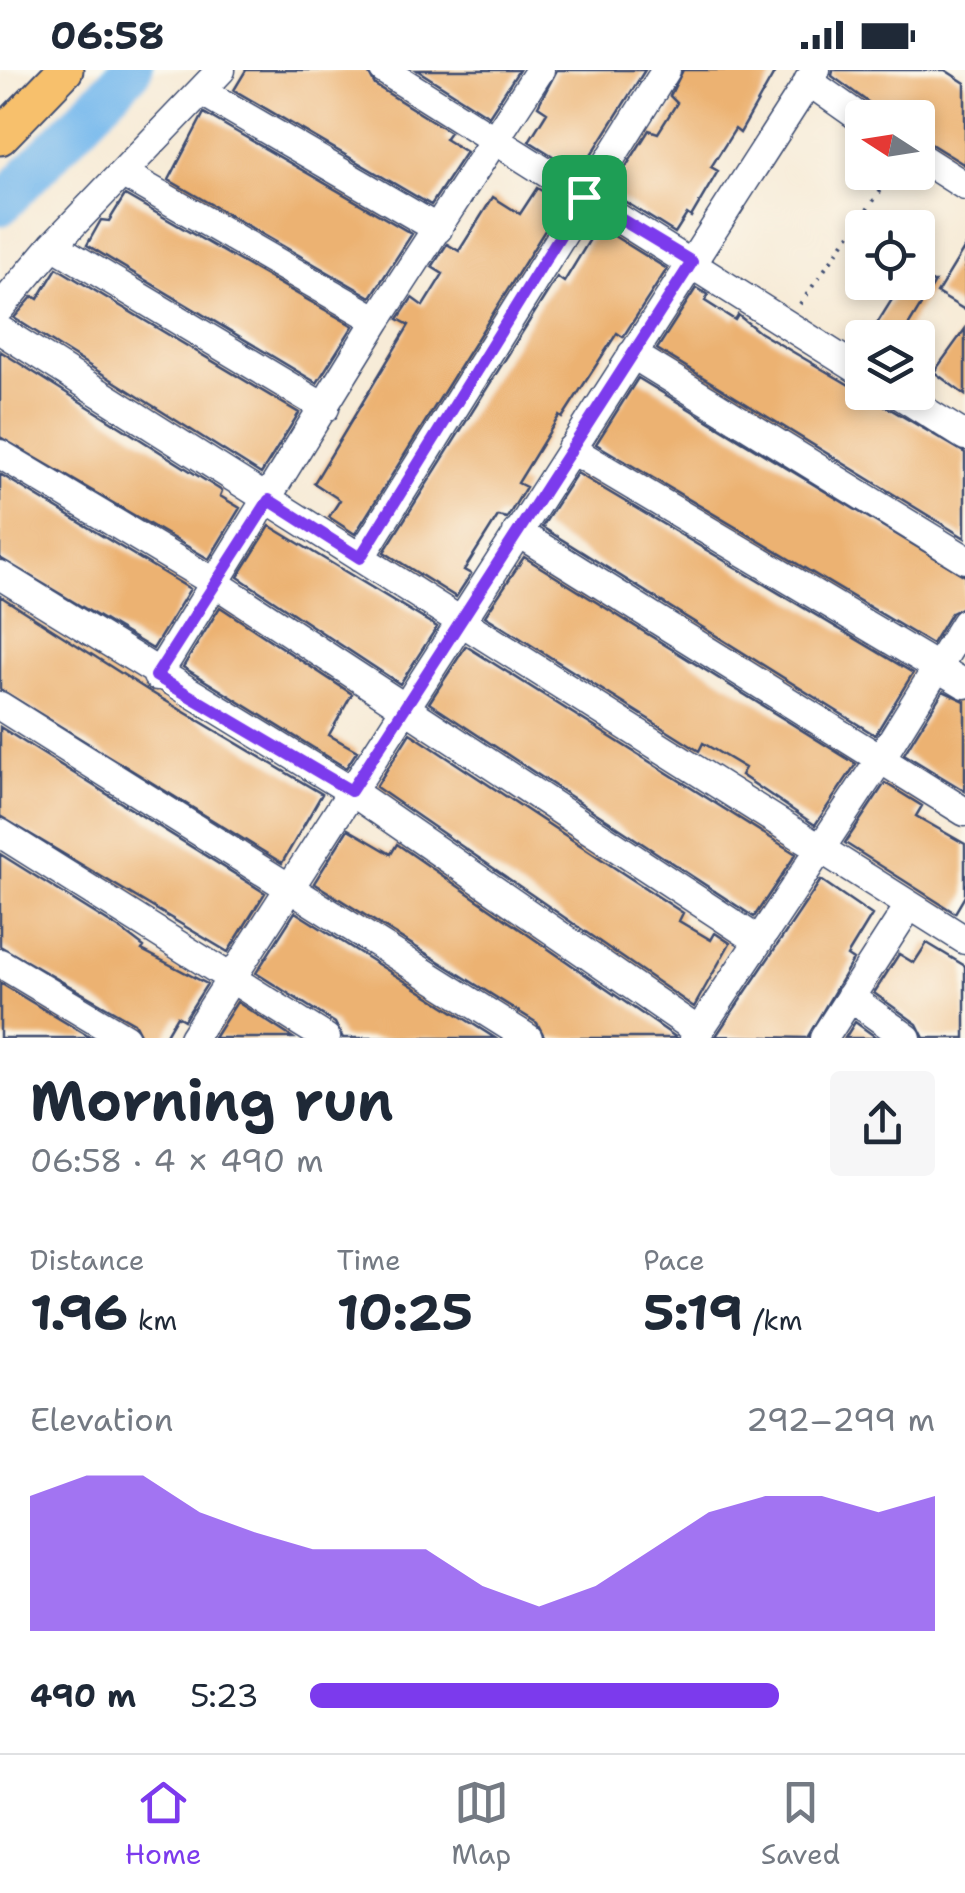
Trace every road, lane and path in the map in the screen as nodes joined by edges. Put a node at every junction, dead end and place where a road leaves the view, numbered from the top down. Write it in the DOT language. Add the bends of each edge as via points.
graph roads {
  1 [pos="65,70"];
  2 [pos="221,70"];
  3 [pos="384,70"];
  4 [pos="540,70"];
  5 [pos="666,70"];
  6 [pos="812,76"];
  7 [pos="201,91"];
  8 [pos="845,104"];
  9 [pos="0,137"];
  10 [pos="494,140"];
  11 [pos="935,167"];
  12 [pos="122,173"];
  13 [pos="965,186"];
  14 [pos="881,190"];
  15 [pos="584,197"];
  16 [pos="438,229"];
  17 [pos="52,246"];
  18 [pos="692,262"];
  19 [pos="0,308"];
  20 [pos="378,320"];
  21 [pos="786,324"];
  22 [pos="0,330"];
  23 [pos="632,354"];
  24 [pos="845,361"];
  25 [pos="324,408"];
  26 [pos="924,410"];
  27 [pos="965,436"];
  28 [pos="572,449"];
  29 [pos="0,454"];
  30 [pos="269,500"];
  31 [pos="517,532"];
  32 [pos="360,558"];
  33 [pos="965,559"];
  34 [pos="0,575"];
  35 [pos="215,583"];
  36 [pos="461,619"];
  37 [pos="965,623"];
  38 [pos="936,667"];
  39 [pos="156,676"];
  40 [pos="965,684"];
  41 [pos="0,706"];
  42 [pos="402,710"];
  43 [pos="881,758"];
  44 [pos="351,791"];
  45 [pos="965,812"];
  46 [pos="0,833"];
  47 [pos="820,852"];
  48 [pos="288,887"];
  49 [pos="908,906"];
  50 [pos="965,940"];
  51 [pos="759,941"];
  52 [pos="0,963"];
  53 [pos="230,978"];
  54 [pos="850,997"];
  55 [pos="696,1034"];
  56 [pos="125,1038"];
  57 [pos="193,1038"];
  58 [pos="326,1038"];
  59 [pos="528,1038"];
  60 [pos="824,1038"];
  61 [pos="907,1038"];
  1 -- 9 [label="main road"];
  2 -- 7 [label="street"];
  3 -- 10 [label="street"];
  4 -- 10 [label="street"];
  5 -- 15 [label="street"];
  6 -- 8 [label="street"];
  6 -- 18 [label="street"];
  7 -- 12 [label="street"];
  7 -- 16 [label="street"];
  10 -- 15 [label="street"];
  10 -- 16 [label="street"];
  11 -- 13 [label="street"];
  12 -- 17 [label="street"];
  12 -- 20 [label="street"];
  14 -- 21 [label="path"];
  15 -- 18 [label="street"];
  15 -- 32 [label="street"];
  16 -- 20 [label="street"];
  17 -- 19 [label="street"];
  17 -- 25 [label="street"];
  18 -- 21 [label="street"];
  18 -- 23 [label="street"];
  20 -- 25 [label="street"];
  21 -- 24 [label="street"];
  22 -- 30 [label="street"];
  23 -- 28 [label="street"];
  23 -- 33 [label="street"];
  25 -- 30 [label="street"];
  26 -- 27 [label="street"];
  28 -- 31 [label="street"];
  28 -- 38 [label="street"];
  29 -- 35 [label="street"];
  30 -- 32 [label="street"];
  30 -- 35 [label="street"];
  31 -- 36 [label="street"];
  31 -- 43 [label="street"];
  32 -- 36 [label="street"];
  34 -- 39 [label="street"];
  35 -- 39 [label="street"];
  35 -- 42 [label="street"];
  36 -- 42 [label="street"];
  36 -- 47 [label="street"];
  37 -- 38 [label="street"];
  38 -- 40 [label="street"];
  38 -- 43 [label="street"];
  39 -- 44 [label="street"];
  41 -- 48 [label="street"];
  42 -- 44 [label="street"];
  42 -- 51 [label="street"];
  43 -- 45 [label="street"];
  43 -- 47 [label="street"];
  44 -- 48 [label="street"];
  44 -- 55 [label="street"];
  46 -- 53 [label="street"];
  47 -- 49 [label="street"];
  47 -- 51 [label="street"];
  48 -- 53 [label="street"];
  48 -- 59 [label="street"];
  49 -- 50 [label="street"];
  49 -- 54 [label="street"];
  51 -- 55 [label="street"];
  52 -- 56 [label="street"];
  53 -- 57 [label="street"];
  53 -- 58 [label="street"];
  54 -- 60 [label="street"];
  54 -- 61 [label="street"];
}
